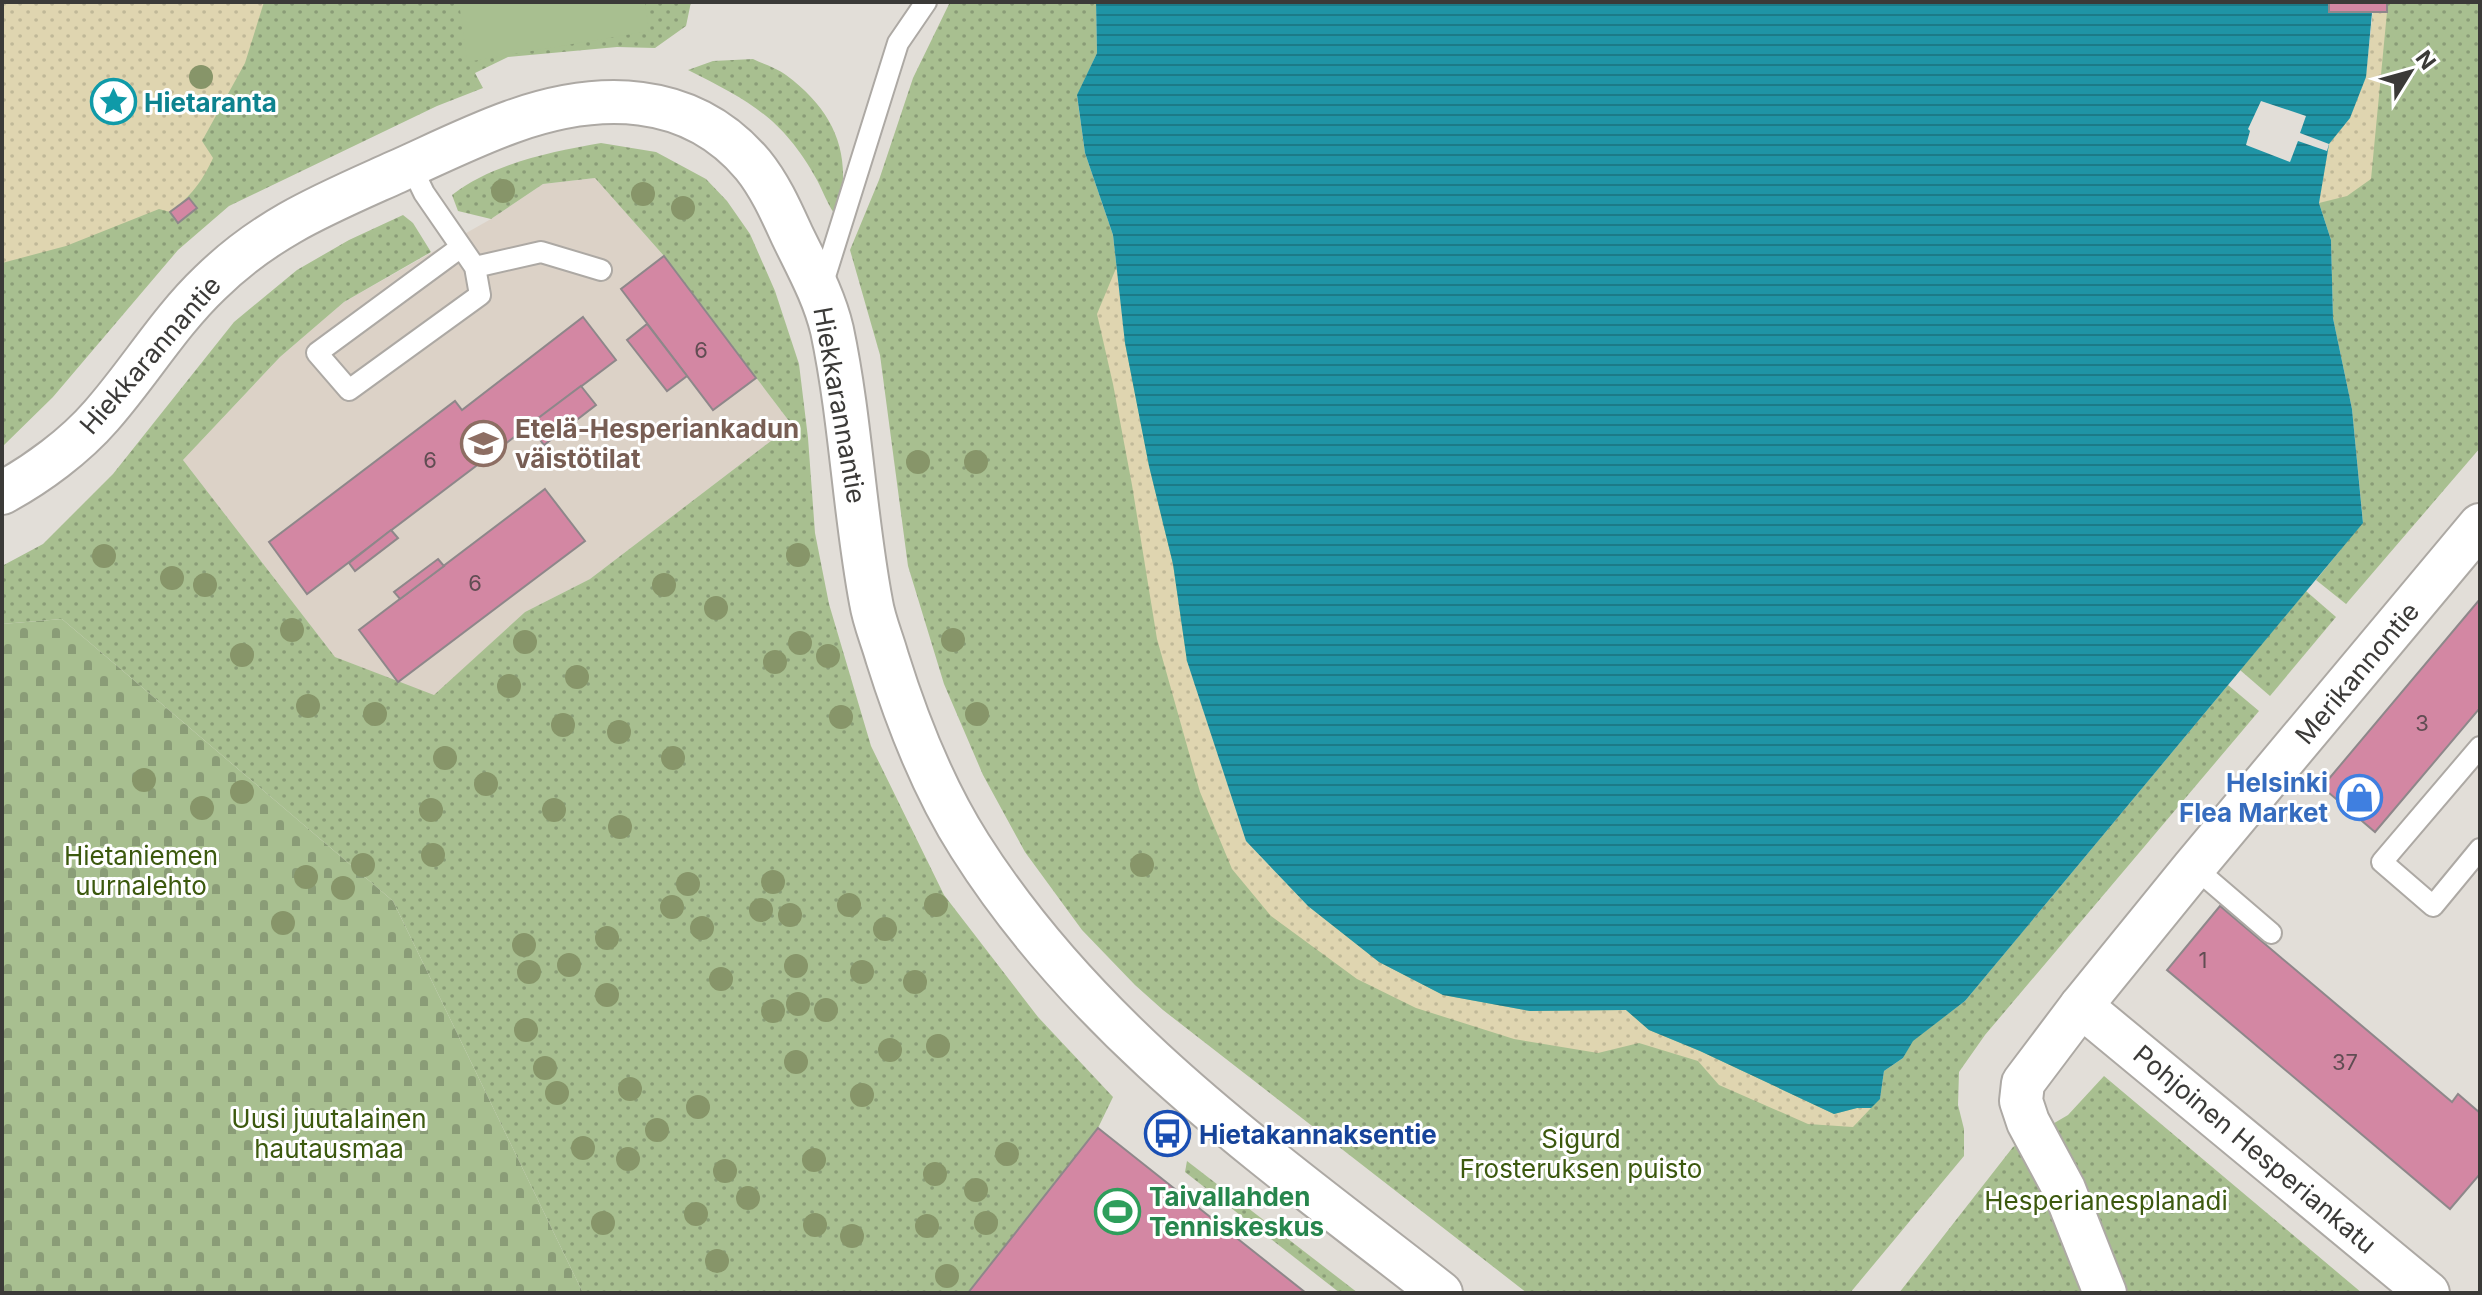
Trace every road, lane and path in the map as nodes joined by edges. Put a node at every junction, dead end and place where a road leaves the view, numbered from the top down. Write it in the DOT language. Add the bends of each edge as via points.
graph roads {
  1 [pos="926,2"];
  2 [pos="411,166"];
  3 [pos="461,247"];
  4 [pos="475,267"];
  5 [pos="601,270"];
  6 [pos="820,293"];
  7 [pos="2,493"];
  8 [pos="2480,525"];
  9 [pos="2480,747"];
  10 [pos="2480,849"];
  11 [pos="2194,867"];
  12 [pos="2271,933"];
  13 [pos="2081,1006"];
  14 [pos="1441,1293"];
  15 [pos="2105,1293"];
  16 [pos="2428,1293"];
  1 -- 6 [label="lane" via="898,43"];
  2 -- 3 [label="lane"];
  2 -- 6 [label="street, Hiekkarannantie" via="513,122 572,105 616,100 664,108 703,123 756,168"];
  2 -- 7 [label="street, Hiekkarannantie" via="268,234 208,284 98,421"];
  3 -- 4 [label="lane"];
  3 -- 4 [label="lane" via="317,353 349,390 480,295"];
  4 -- 5 [label="lane" via="541,252"];
  6 -- 14 [label="street, Hiekkarannantie" via="832,329 871,607 903,707 968,844 1039,943 1106,1018 1193,1097"];
  8 -- 11 [label="street, Merikannontie"];
  9 -- 10 [label="lane" via="2382,862 2433,906"];
  11 -- 12 [label="lane"];
  11 -- 13 [label="street, Merikannontie"];
  13 -- 15 [label="street" via="2023,1083 2021,1101 2064,1189"];
  13 -- 16 [label="street, Pohjoinen Hesperiankatu"];
}
